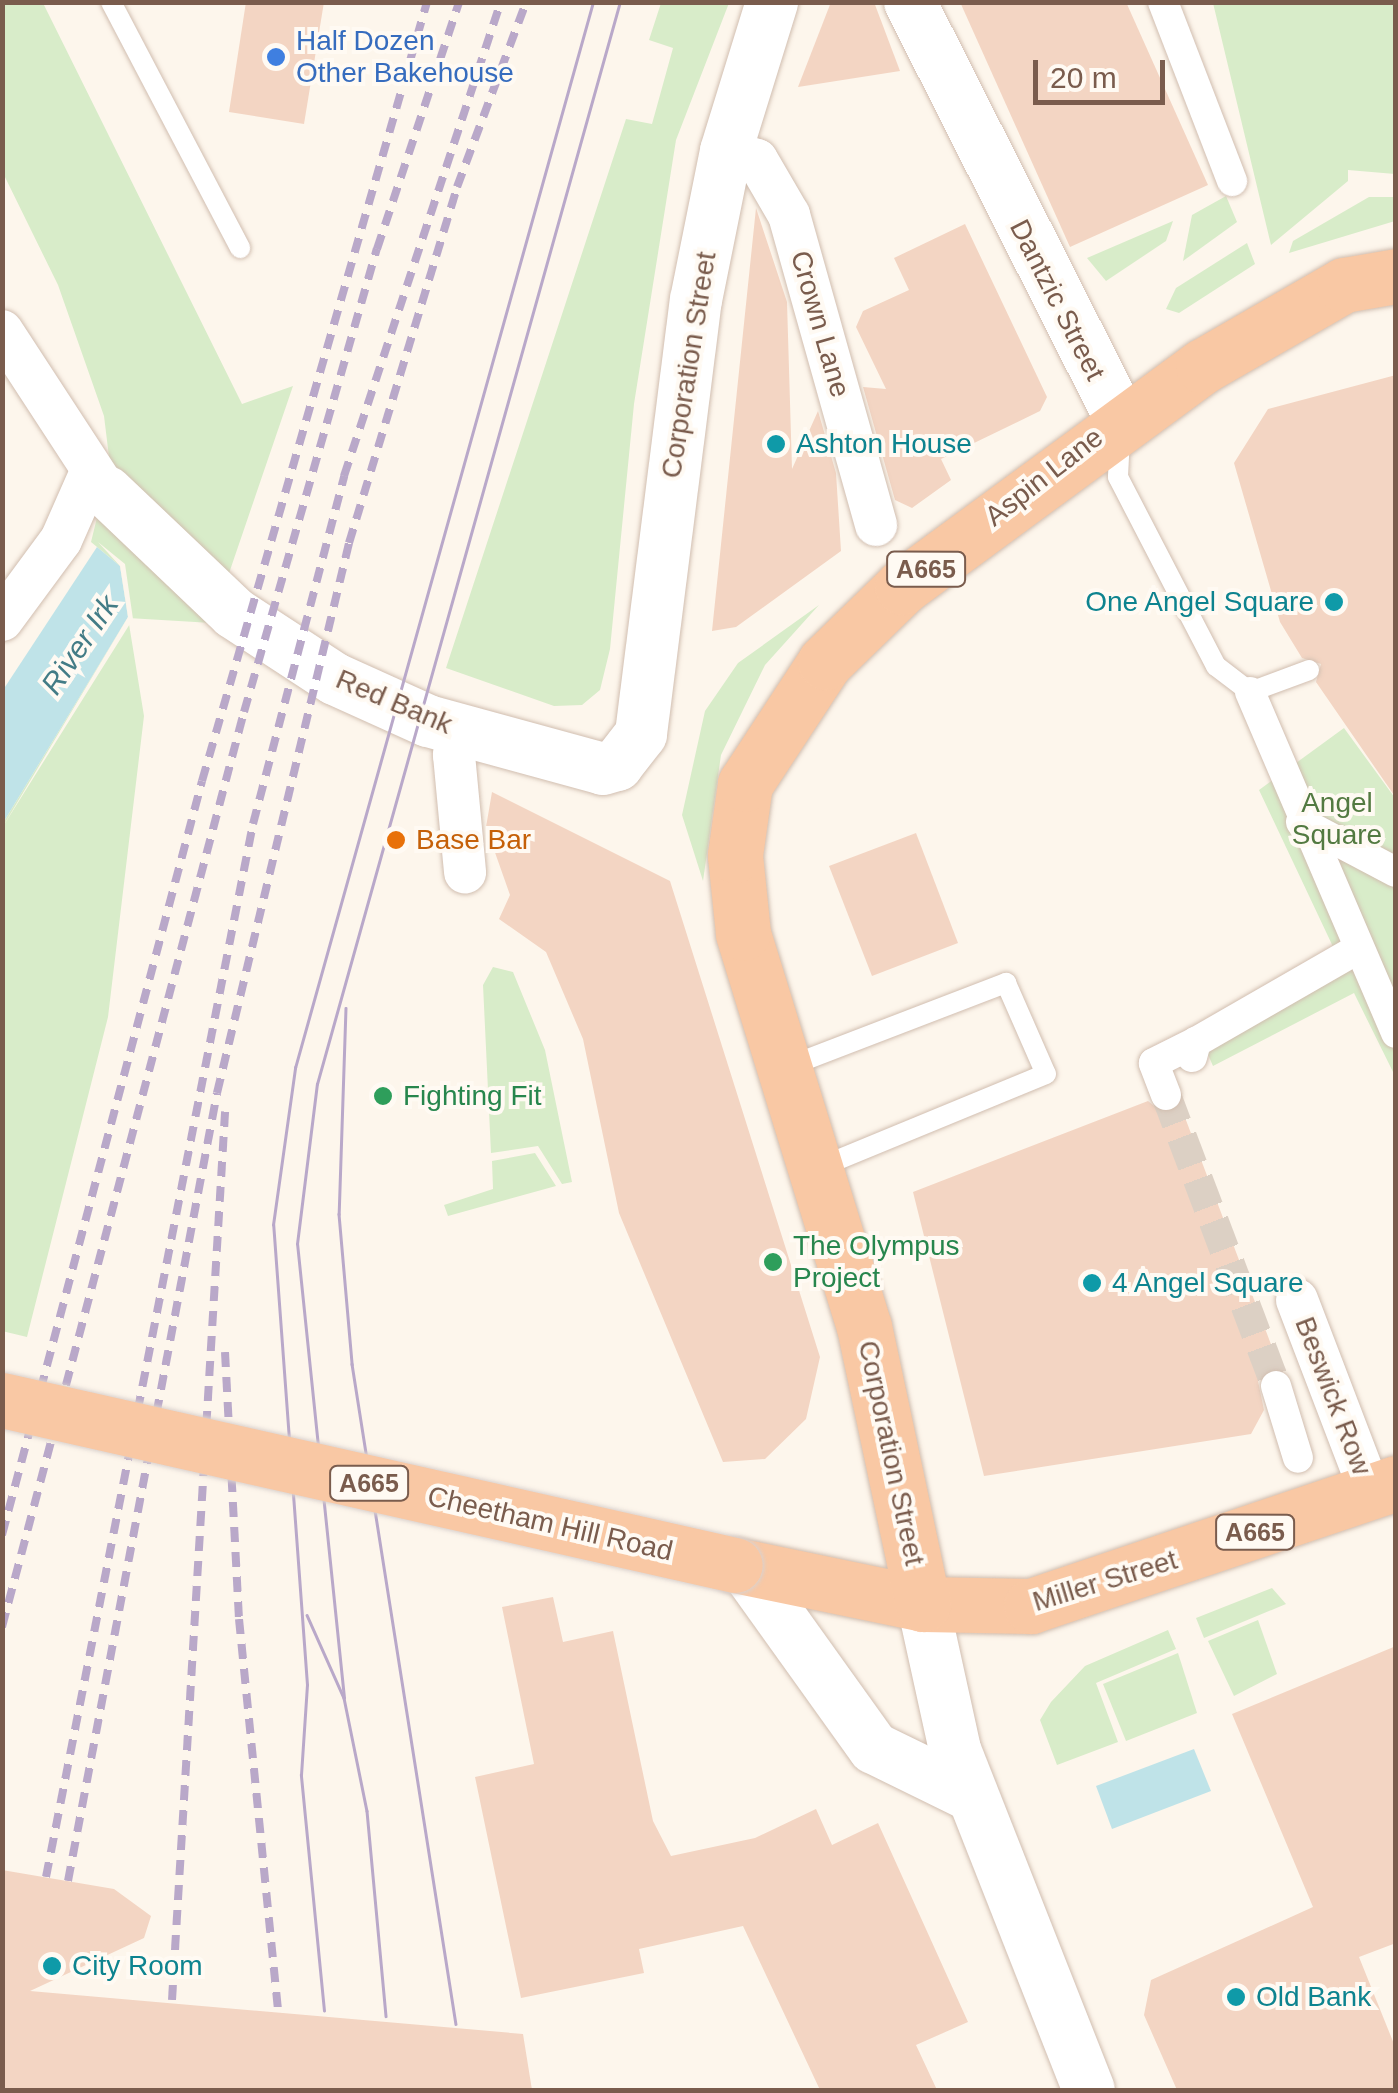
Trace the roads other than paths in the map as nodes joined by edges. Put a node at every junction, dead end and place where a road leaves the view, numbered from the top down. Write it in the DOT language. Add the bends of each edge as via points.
graph roads {
  1 [pos="110,2"];
  2 [pos="772,2"];
  3 [pos="910,2"];
  4 [pos="1164,2"];
  5 [pos="726,151"];
  6 [pos="1232,181"];
  7 [pos="240,248"];
  8 [pos="1370,281"];
  9 [pos="2,331"];
  10 [pos="1121,419"];
  11 [pos="99,482"];
  12 [pos="876,524"];
  13 [pos="2,620"];
  14 [pos="1309,670"];
  15 [pos="1250,692"];
  16 [pos="460,730"];
  17 [pos="641,734"];
  18 [pos="760,750"];
  19 [pos="1301,822"];
  20 [pos="465,872"];
  21 [pos="1396,872"];
  22 [pos="1356,950"];
  23 [pos="1394,1028"];
  24 [pos="785,1068"];
  25 [pos="1166,1094"];
  26 [pos="816,1169"];
  27 [pos="1297,1300"];
  28 [pos="1276,1386"];
  29 [pos="2,1400"];
  30 [pos="1298,1458"];
  31 [pos="1383,1487"];
  32 [pos="740,1567"];
  33 [pos="923,1604"];
  34 [pos="972,1796"];
  35 [pos="1089,2090"];
  1 -- 7 [label="lane"];
  2 -- 5 [label="street, Corporation Street"];
  3 -- 10 [label="street, Dantzic Street"];
  4 -- 6 [label="street"];
  5 -- 12 [label="street, Crown Lane" via="756,160 790,215"];
  5 -- 17 [label="street, Corporation Street" via="696,300"];
  8 -- 10 [label="highway, A665"];
  9 -- 11 [label="street"];
  10 -- 15 [label="lane, Dantzic Street" via="1118,477 1216,666"];
  10 -- 18 [label="highway, Aspin Lane / A665" via="902,588 825,662"];
  11 -- 13 [label="street"];
  11 -- 16 [label="street, Red Bank" via="234,613 335,680"];
  14 -- 15 [label="lane"];
  15 -- 19 [label="street"];
  16 -- 17 [label="street, Red Bank" via="603,769 627,757"];
  16 -- 20 [label="street" via="454,755"];
  18 -- 24 [label="highway, Corporation Street / A665" via="745,784 735,881"];
  19 -- 21 [label="street"];
  19 -- 22 [label="street"];
  22 -- 23 [label="street"];
  22 -- 25 [label="street" via="1194,1049 1154,1063"];
  24 -- 26 [label="highway, Corporation Street / A665"];
  24 -- 26 [label="lane" via="1006,983 1046,1074"];
  26 -- 33 [label="highway, Corporation Street / A665" via="868,1346"];
  27 -- 31 [label="street, Beswick Row"];
  28 -- 30 [label="street"];
  29 -- 32 [label="highway, Cheetham Hill Road / A665, bridge"];
  31 -- 33 [label="highway, Miller Street / A665" via="1030,1606"];
  32 -- 33 [label="highway, Cheetham Hill Road"];
  32 -- 34 [label="street" via="874,1748"];
  33 -- 34 [label="street, Corporation Street"];
  34 -- 35 [label="street, Corporation Street"];
}
